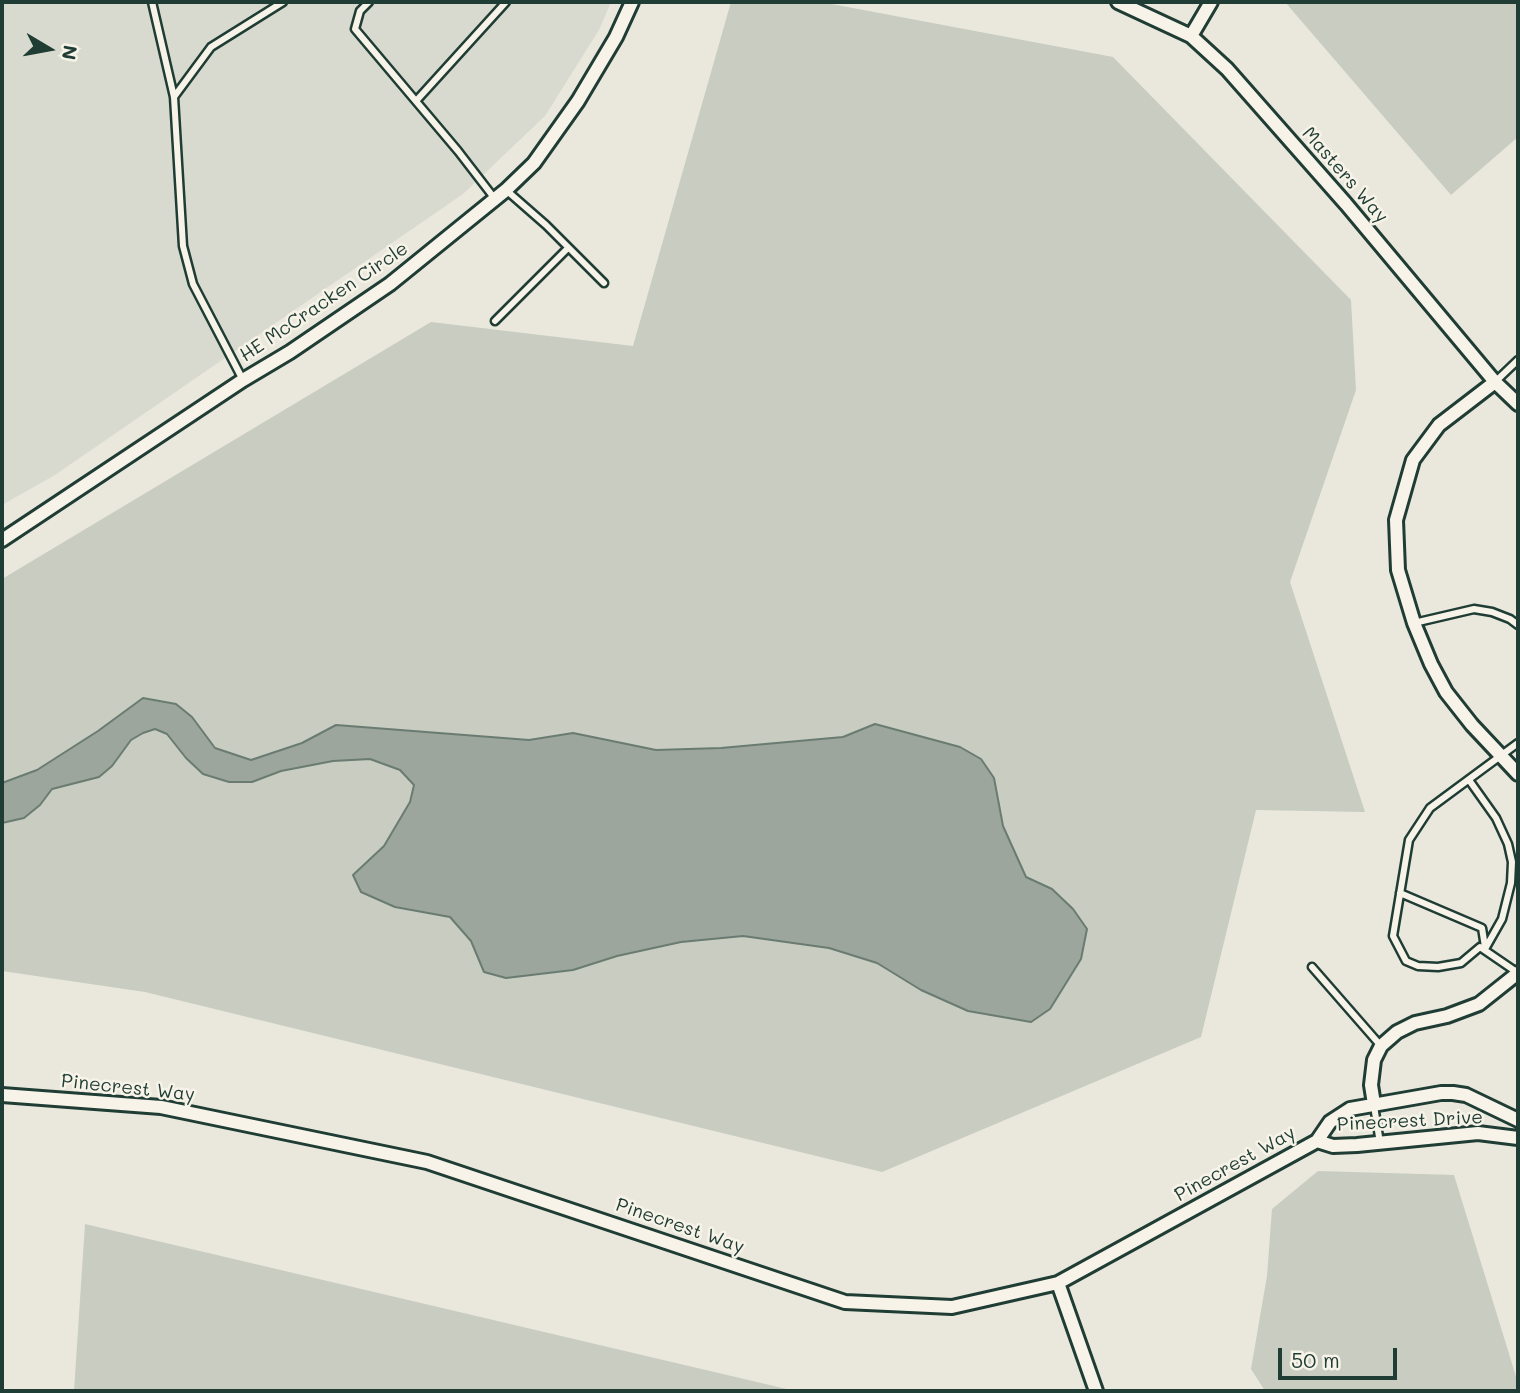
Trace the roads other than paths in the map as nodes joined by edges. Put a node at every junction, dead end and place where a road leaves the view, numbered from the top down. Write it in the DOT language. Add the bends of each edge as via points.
graph roads {
  1 [pos="152,2"];
  2 [pos="283,2"];
  3 [pos="369,2"];
  4 [pos="506,2"];
  5 [pos="632,2"];
  6 [pos="1118,2"];
  7 [pos="1211,2"];
  8 [pos="1191,36"];
  9 [pos="174,97"];
  10 [pos="416,101"];
  11 [pos="506,190"];
  12 [pos="495,199"];
  13 [pos="568,248"];
  14 [pos="604,283"];
  15 [pos="495,321"];
  16 [pos="1518,360"];
  17 [pos="243,380"];
  18 [pos="1495,382"];
  19 [pos="1518,404"];
  20 [pos="2,540"];
  21 [pos="1414,623"];
  22 [pos="1518,625"];
  23 [pos="1518,743"];
  24 [pos="1502,756"];
  25 [pos="1518,774"];
  26 [pos="1469,780"];
  27 [pos="1400,893"];
  28 [pos="1485,949"];
  29 [pos="1312,967"];
  30 [pos="1518,973"];
  31 [pos="1381,1046"];
  32 [pos="2,1095"];
  33 [pos="1374,1104"];
  34 [pos="1518,1120"];
  35 [pos="1518,1138"];
  36 [pos="1317,1141"];
  37 [pos="1380,1144"];
  38 [pos="1058,1283"];
  39 [pos="1096,1391"];
  1 -- 9 [label="lane"];
  2 -- 9 [label="lane" via="211,47"];
  3 -- 10 [label="lane" via="360,11 355,29"];
  4 -- 10 [label="lane"];
  5 -- 11 [label="street, HE McCracken Circle" via="617,37 578,101 534,163"];
  6 -- 8 [label="street, Masters Way"];
  7 -- 8 [label="street"];
  8 -- 18 [label="street, Masters Way" via="1227,69 1319,173"];
  9 -- 17 [label="lane" via="183,246 193,284"];
  10 -- 12 [label="lane"];
  11 -- 12 [label="street, HE McCracken Circle"];
  11 -- 13 [label="lane"];
  12 -- 17 [label="street, HE McCracken Circle" via="390,284"];
  13 -- 14 [label="lane"];
  13 -- 15 [label="lane"];
  16 -- 18 [label="lane"];
  17 -- 20 [label="street, HE McCracken Circle"];
  18 -- 19 [label="street, Masters Way"];
  18 -- 21 [label="street" via="1439,425 1413,460 1396,520 1398,570"];
  21 -- 22 [label="lane" via="1474,609"];
  21 -- 24 [label="street" via="1446,692"];
  23 -- 24 [label="lane"];
  24 -- 25 [label="street"];
  24 -- 26 [label="lane"];
  26 -- 27 [label="lane" via="1430,808 1409,840"];
  26 -- 28 [label="lane" via="1496,818 1512,862 1502,919"];
  27 -- 28 [label="lane" via="1482,928"];
  27 -- 28 [label="lane" via="1393,936 1406,961 1438,967 1461,963 1480,947"];
  28 -- 30 [label="lane"];
  29 -- 31 [label="lane"];
  30 -- 31 [label="street" via="1479,1004 1415,1023"];
  31 -- 33 [label="street" via="1374,1060"];
  32 -- 38 [label="street, Pinecrest Way" via="161,1107 427,1162 845,1302 952,1307"];
  33 -- 34 [label="street, Pinecrest Drive" via="1453,1093"];
  33 -- 36 [label="street, Pinecrest Drive" via="1350,1110 1330,1122"];
  33 -- 37 [label="lane"];
  35 -- 37 [label="street, Pinecrest Drive" via="1478,1133"];
  36 -- 37 [label="street, Pinecrest Drive" via="1333,1146"];
  36 -- 38 [label="street, Pinecrest Way"];
  38 -- 39 [label="street"];
}
